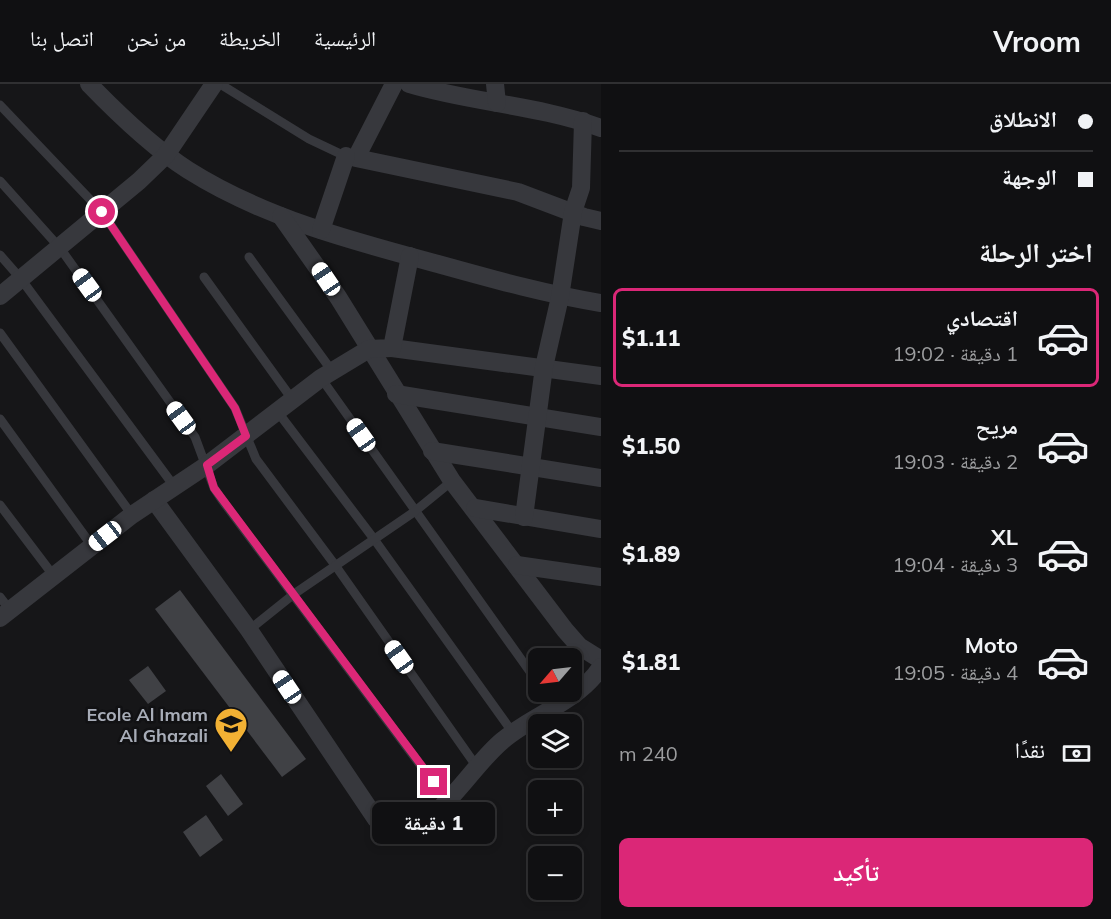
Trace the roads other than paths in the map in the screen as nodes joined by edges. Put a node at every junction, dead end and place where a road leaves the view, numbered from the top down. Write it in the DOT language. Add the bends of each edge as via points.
graph roads {
  1 [pos="89,84"];
  2 [pos="214,84"];
  3 [pos="220,84"];
  4 [pos="394,84"];
  5 [pos="409,84"];
  6 [pos="495,84"];
  7 [pos="497,103"];
  8 [pos="0,105"];
  9 [pos="583,121"];
  10 [pos="601,128"];
  11 [pos="166,155"];
  12 [pos="351,157"];
  13 [pos="0,181"];
  14 [pos="102,212"];
  15 [pos="573,212"];
  16 [pos="281,216"];
  17 [pos="601,221"];
  18 [pos="321,230"];
  19 [pos="60,248"];
  20 [pos="0,255"];
  21 [pos="410,256"];
  22 [pos="249,257"];
  23 [pos="204,277"];
  24 [pos="21,279"];
  25 [pos="0,296"];
  26 [pos="560,297"];
  27 [pos="601,303"];
  28 [pos="0,333"];
  29 [pos="392,348"];
  30 [pos="369,349"];
  31 [pos="544,367"];
  32 [pos="327,375"];
  33 [pos="601,376"];
  34 [pos="396,394"];
  35 [pos="292,399"];
  36 [pos="277,411"];
  37 [pos="536,417"];
  38 [pos="0,419"];
  39 [pos="601,427"];
  40 [pos="246,436"];
  41 [pos="432,451"];
  42 [pos="207,465"];
  43 [pos="530,468"];
  44 [pos="601,478"];
  45 [pos="452,481"];
  46 [pos="174,486"];
  47 [pos="154,500"];
  48 [pos="0,505"];
  49 [pos="475,508"];
  50 [pos="414,512"];
  51 [pos="132,515"];
  52 [pos="524,517"];
  53 [pos="601,529"];
  54 [pos="374,539"];
  55 [pos="92,546"];
  56 [pos="335,565"];
  57 [pos="517,566"];
  58 [pos="53,575"];
  59 [pos="601,577"];
  60 [pos="294,594"];
  61 [pos="3,608"];
  62 [pos="249,630"];
  63 [pos="601,660"];
  64 [pos="601,667"];
  65 [pos="528,669"];
  66 [pos="552,702"];
  67 [pos="556,707"];
  68 [pos="513,733"];
  69 [pos="477,767"];
  70 [pos="445,803"];
  1 -- 11 [label="street"];
  2 -- 11 [label="street"];
  3 -- 12 [label="lane" via="309,139"];
  4 -- 12 [label="street"];
  5 -- 7 [label="street" via="464,99"];
  6 -- 7 [label="street"];
  7 -- 9 [label="street"];
  8 -- 14 [label="lane"];
  9 -- 10 [label="street"];
  9 -- 15 [label="street" via="580,188"];
  11 -- 14 [label="street"];
  11 -- 16 [label="street" via="214,185"];
  12 -- 15 [label="street" via="519,192"];
  12 -- 18 [label="street"];
  13 -- 19 [label="lane"];
  14 -- 19 [label="street"];
  14 -- 40 [label="lane" via="235,408"];
  15 -- 17 [label="street"];
  15 -- 26 [label="street"];
  16 -- 18 [label="street"];
  16 -- 30 [label="street"];
  18 -- 21 [label="street"];
  19 -- 24 [label="street"];
  19 -- 42 [label="lane" via="195,437"];
  20 -- 24 [label="lane"];
  21 -- 26 [label="street"];
  21 -- 29 [label="street"];
  22 -- 32 [label="lane"];
  23 -- 35 [label="lane"];
  24 -- 25 [label="street"];
  24 -- 46 [label="lane"];
  26 -- 27 [label="street"];
  26 -- 31 [label="street"];
  28 -- 51 [label="lane"];
  29 -- 30 [label="street"];
  29 -- 31 [label="street"];
  30 -- 32 [label="street"];
  30 -- 34 [label="street"];
  31 -- 33 [label="street"];
  31 -- 37 [label="street"];
  32 -- 35 [label="street"];
  32 -- 50 [label="lane"];
  34 -- 37 [label="street"];
  34 -- 41 [label="street"];
  35 -- 36 [label="street"];
  36 -- 40 [label="street"];
  36 -- 54 [label="lane"];
  37 -- 39 [label="street"];
  37 -- 43 [label="street"];
  38 -- 55 [label="lane"];
  40 -- 42 [label="street"];
  40 -- 56 [label="lane" via="256,459"];
  41 -- 43 [label="street"];
  41 -- 45 [label="street"];
  42 -- 46 [label="street"];
  42 -- 60 [label="lane" via="222,500"];
  43 -- 44 [label="street"];
  43 -- 52 [label="street"];
  45 -- 49 [label="street"];
  45 -- 50 [label="lane"];
  46 -- 47 [label="street"];
  47 -- 51 [label="street"];
  47 -- 62 [label="street"];
  48 -- 58 [label="lane"];
  49 -- 52 [label="street"];
  49 -- 57 [label="street"];
  50 -- 54 [label="lane"];
  50 -- 65 [label="lane"];
  51 -- 55 [label="street"];
  52 -- 53 [label="street"];
  54 -- 56 [label="lane"];
  54 -- 68 [label="lane"];
  55 -- 58 [label="street"];
  56 -- 60 [label="lane"];
  56 -- 69 [label="lane"];
  57 -- 59 [label="street"];
  57 -- 63 [label="street" via="579,646"];
  58 -- 61 [label="street"];
  60 -- 62 [label="lane"];
  60 -- 70 [label="lane" via="434,782"];
  62 -- 70 [label="street" via="376,819 386,828 404,831 424,821"];
  64 -- 67 [label="street" via="582,688"];
  66 -- 67 [label="lane"];
  67 -- 68 [label="street"];
  68 -- 69 [label="street"];
  69 -- 70 [label="street"];
}
